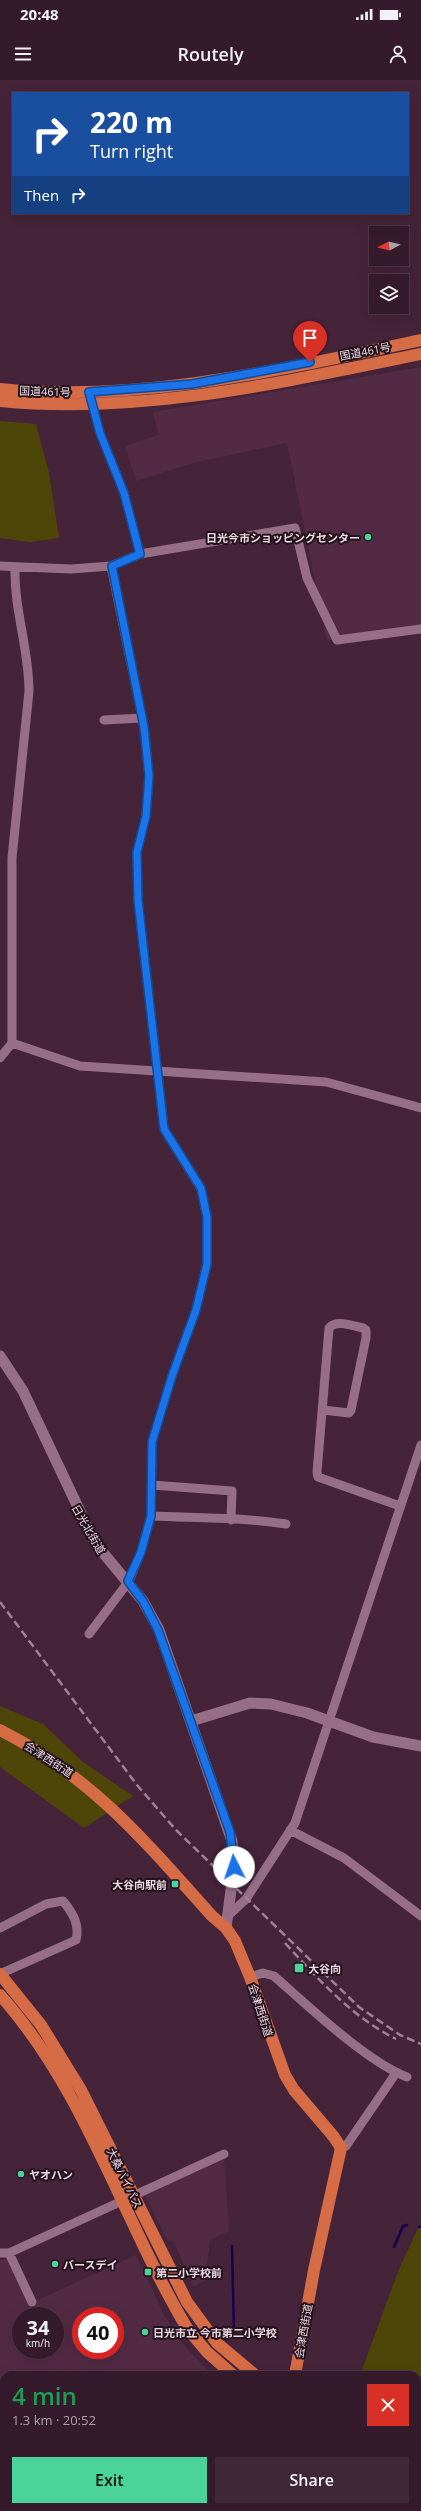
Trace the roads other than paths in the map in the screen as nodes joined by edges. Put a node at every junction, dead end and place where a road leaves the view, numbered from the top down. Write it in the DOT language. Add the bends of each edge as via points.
graph roads {
  1 [pos="421,340"];
  2 [pos="421,354"];
  3 [pos="0,389"];
  4 [pos="89,392"];
  5 [pos="0,401"];
  6 [pos="92,405"];
  7 [pos="140,554"];
  8 [pos="0,566"];
  9 [pos="112,566"];
  10 [pos="15,568"];
  11 [pos="421,629"];
  12 [pos="142,718"];
  13 [pos="104,720"];
  14 [pos="12,1043"];
  15 [pos="0,1058"];
  16 [pos="158,1070"];
  17 [pos="421,1108"];
  18 [pos="0,1356"];
  19 [pos="322,1410"];
  20 [pos="421,1445"];
  21 [pos="152,1486"];
  22 [pos="400,1506"];
  23 [pos="151,1516"];
  24 [pos="231,1520"];
  25 [pos="286,1524"];
  26 [pos="128,1581"];
  27 [pos="89,1634"];
  28 [pos="328,1720"];
  29 [pos="191,1721"];
  30 [pos="0,1730"];
  31 [pos="421,1746"];
  32 [pos="290,1830"];
  33 [pos="229,1915"];
  34 [pos="421,1916"];
  35 [pos="0,1928"];
  36 [pos="226,1928"];
  37 [pos="0,1974"];
  38 [pos="250,1977"];
  39 [pos="0,1995"];
  40 [pos="396,2073"];
  41 [pos="407,2077"];
  42 [pos="341,2148"];
  43 [pos="224,2154"];
  44 [pos="134,2196"];
  45 [pos="123,2201"];
  46 [pos="5,2253"];
  47 [pos="32,2302"];
  48 [pos="228,2371"];
  49 [pos="250,2371"];
  50 [pos="296,2371"];
  1 -- 4 [label="highway, 国道461号" via="192,384"];
  2 -- 6 [label="highway, 国道461号" via="211,393 155,401"];
  3 -- 4 [label="highway, 国道461号" via="56,393"];
  4 -- 6 [label="street"];
  5 -- 6 [label="highway, 国道461号"];
  6 -- 7 [label="street" via="124,493"];
  7 -- 9 [label="street"];
  7 -- 11 [label="street" via="295,528 307,578 337,640"];
  8 -- 10 [label="street"];
  9 -- 10 [label="street" via="71,569"];
  9 -- 12 [label="street"];
  10 -- 14 [label="street" via="14,588 29,664 29,691 12,858"];
  12 -- 13 [label="street"];
  12 -- 16 [label="street" via="149,776 146,816 137,852 138,900"];
  14 -- 15 [label="street"];
  14 -- 16 [label="street" via="80,1066"];
  16 -- 17 [label="street" via="326,1082"];
  16 -- 21 [label="street" via="164,1129 201,1188 207,1217 207,1264 196,1310 152,1442"];
  18 -- 26 [label="street, 日光北街道" via="23,1391 95,1543"];
  19 -- 19 [label="street" via="329,1328 335,1323 363,1328 366,1330 366,1338 351,1410 349,1413"];
  19 -- 22 [label="street" via="318,1477"];
  20 -- 22 [label="street"];
  21 -- 23 [label="street"];
  21 -- 24 [label="street" via="232,1491"];
  22 -- 28 [label="street"];
  23 -- 24 [label="street"];
  23 -- 26 [label="street" via="141,1552"];
  24 -- 25 [label="street" via="247,1518"];
  26 -- 27 [label="street"];
  26 -- 29 [label="street, 日光北街道" via="143,1601 158,1630"];
  28 -- 29 [label="street" via="291,1708 250,1703"];
  28 -- 31 [label="street" via="373,1737"];
  28 -- 32 [label="street" via="299,1812"];
  29 -- 33 [label="street, 日光北街道" via="232,1841 234,1867"];
  30 -- 36 [label="highway, 会津西街道" via="40,1751 88,1786 128,1823 212,1916"];
  32 -- 33 [label="street" via="246,1899"];
  32 -- 34 [label="street" via="344,1858"];
  33 -- 36 [label="street, 日光北街道"];
  35 -- 37 [label="street" via="46,1904 63,1901 79,1929 76,1940"];
  36 -- 38 [label="highway, 会津西街道" via="235,1941"];
  37 -- 44 [label="highway, 大桑バイパス" via="28,2007 57,2049 81,2090"];
  38 -- 40 [label="street" via="263,1973 274,1976 351,2041"];
  38 -- 42 [label="highway, 会津西街道" via="285,2075"];
  39 -- 45 [label="highway, 大桑バイパス" via="30,2031 59,2077"];
  40 -- 41 [label="street"];
  40 -- 42 [label="street" via="346,2146"];
  42 -- 50 [label="highway, 会津西街道" via="314,2270"];
  43 -- 44 [label="street"];
  44 -- 45 [label="street"];
  44 -- 49 [label="highway, 大桑バイパス" via="198,2320 231,2356"];
  45 -- 46 [label="street"];
  45 -- 48 [label="highway, 大桑バイパス" via="187,2328 207,2352"];
  46 -- 47 [label="street"];
}
